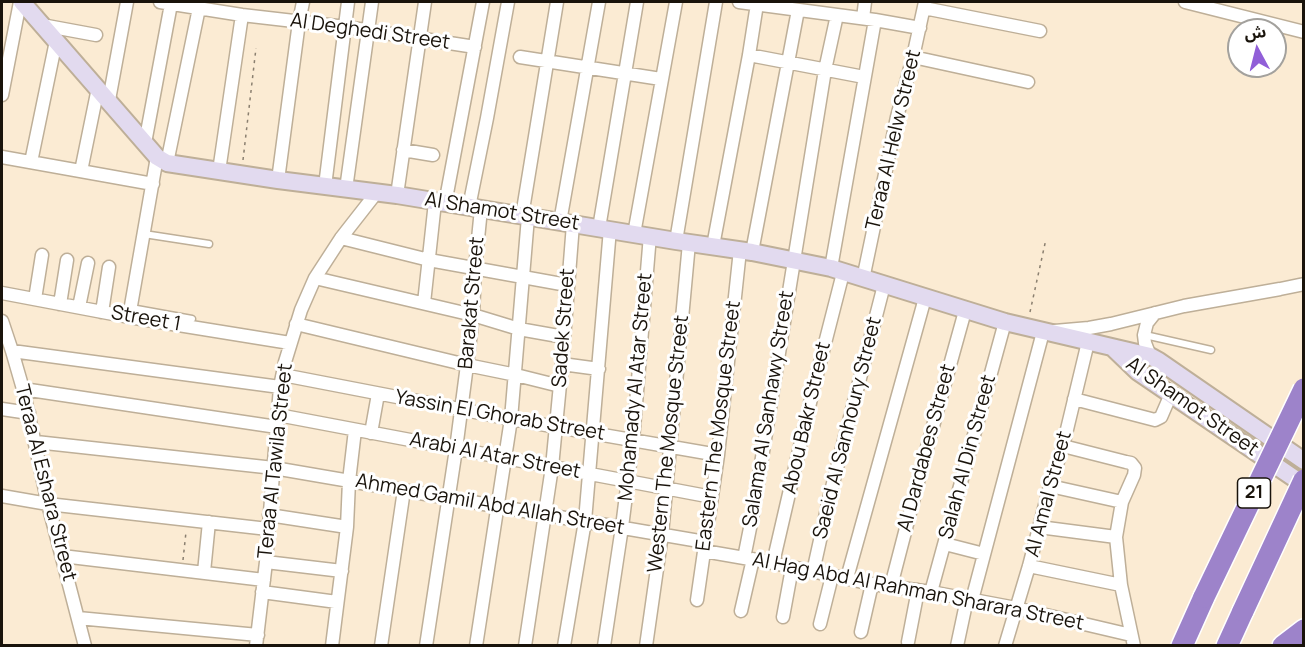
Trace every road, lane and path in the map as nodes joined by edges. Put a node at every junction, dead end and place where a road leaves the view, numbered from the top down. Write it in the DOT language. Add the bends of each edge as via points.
graph roads {
  1 [pos="21,2"];
  2 [pos="127,2"];
  3 [pos="303,2"];
  4 [pos="348,2"];
  5 [pos="372,2"];
  6 [pos="425,2"];
  7 [pos="483,2"];
  8 [pos="508,2"];
  9 [pos="557,2"];
  10 [pos="599,2"];
  11 [pos="637,2"];
  12 [pos="676,2"];
  13 [pos="716,2"];
  14 [pos="865,2"];
  15 [pos="1185,2"];
  16 [pos="165,3"];
  17 [pos="755,3"];
  18 [pos="924,5"];
  19 [pos="818,7"];
  20 [pos="199,8"];
  21 [pos="798,10"];
  22 [pos="242,15"];
  23 [pos="837,15"];
  24 [pos="869,19"];
  25 [pos="299,22"];
  26 [pos="42,25"];
  27 [pos="346,27"];
  28 [pos="920,28"];
  29 [pos="368,31"];
  30 [pos="1040,31"];
  31 [pos="1304,32"];
  32 [pos="96,35"];
  33 [pos="420,39"];
  34 [pos="56,41"];
  35 [pos="475,47"];
  36 [pos="256,48"];
  37 [pos="749,55"];
  38 [pos="520,57"];
  39 [pos="913,57"];
  40 [pos="547,61"];
  41 [pos="788,63"];
  42 [pos="588,66"];
  43 [pos="825,70"];
  44 [pos="626,73"];
  45 [pos="864,77"];
  46 [pos="661,78"];
  47 [pos="1028,82"];
  48 [pos="103,94"];
  49 [pos="2,95"];
  50 [pos="145,143"];
  51 [pos="403,150"];
  52 [pos="433,155"];
  53 [pos="2,157"];
  54 [pos="162,160"];
  55 [pos="31,162"];
  56 [pos="81,171"];
  57 [pos="219,171"];
  58 [pos="242,175"];
  59 [pos="278,180"];
  60 [pos="153,184"];
  61 [pos="325,186"];
  62 [pos="346,189"];
  63 [pos="377,192"];
  64 [pos="397,195"];
  65 [pos="440,203"];
  66 [pos="475,208"];
  67 [pos="525,216"];
  68 [pos="566,223"];
  69 [pos="605,228"];
  70 [pos="144,234"];
  71 [pos="642,235"];
  72 [pos="341,238"];
  73 [pos="1046,238"];
  74 [pos="682,242"];
  75 [pos="209,244"];
  76 [pos="713,246"];
  77 [pos="746,251"];
  78 [pos="42,255"];
  79 [pos="67,260"];
  80 [pos="429,260"];
  81 [pos="793,260"];
  82 [pos="88,263"];
  83 [pos="109,267"];
  84 [pos="475,269"];
  85 [pos="837,270"];
  86 [pos="523,277"];
  87 [pos="315,278"];
  88 [pos="863,279"];
  89 [pos="1304,284"];
  90 [pos="567,285"];
  91 [pos="884,285"];
  92 [pos="1265,291"];
  93 [pos="2,292"];
  94 [pos="1304,295"];
  95 [pos="925,298"];
  96 [pos="35,299"];
  97 [pos="424,303"];
  98 [pos="60,304"];
  99 [pos="79,307"];
  100 [pos="965,311"];
  101 [pos="102,312"];
  102 [pos="130,313"];
  103 [pos="1155,313"];
  104 [pos="473,315"];
  105 [pos="192,320"];
  106 [pos="2,321"];
  107 [pos="1005,322"];
  108 [pos="296,324"];
  109 [pos="519,329"];
  110 [pos="1035,330"];
  111 [pos="1144,335"];
  112 [pos="564,337"];
  113 [pos="1088,342"];
  114 [pos="290,343"];
  115 [pos="1113,348"];
  116 [pos="1211,350"];
  117 [pos="12,351"];
  118 [pos="1150,356"];
  119 [pos="562,364"];
  120 [pos="467,365"];
  121 [pos="599,369"];
  122 [pos="516,375"];
  123 [pos="281,381"];
  124 [pos="560,386"];
  125 [pos="23,389"];
  126 [pos="1304,389"];
  127 [pos="378,394"];
  128 [pos="1171,394"];
  129 [pos="1074,399"];
  130 [pos="2,409"];
  131 [pos="460,409"];
  132 [pos="29,413"];
  133 [pos="511,419"];
  134 [pos="278,421"];
  135 [pos="556,426"];
  136 [pos="355,430"];
  137 [pos="593,432"];
  138 [pos="371,433"];
  139 [pos="633,440"];
  140 [pos="36,442"];
  141 [pos="670,446"];
  142 [pos="1063,446"];
  143 [pos="456,449"];
  144 [pos="718,455"];
  145 [pos="506,458"];
  146 [pos="1304,461"];
  147 [pos="552,467"];
  148 [pos="274,468"];
  149 [pos="589,474"];
  150 [pos="1304,480"];
  151 [pos="349,481"];
  152 [pos="628,482"];
  153 [pos="1304,485"];
  154 [pos="1050,486"];
  155 [pos="666,489"];
  156 [pos="404,490"];
  157 [pos="2,496"];
  158 [pos="712,497"];
  159 [pos="449,498"];
  160 [pos="1122,502"];
  161 [pos="48,504"];
  162 [pos="498,506"];
  163 [pos="544,514"];
  164 [pos="269,515"];
  165 [pos="187,519"];
  166 [pos="585,521"];
  167 [pos="209,522"];
  168 [pos="347,527"];
  169 [pos="622,527"];
  170 [pos="1039,527"];
  171 [pos="268,529"];
  172 [pos="662,534"];
  173 [pos="1116,537"];
  174 [pos="945,544"];
  175 [pos="705,546"];
  176 [pos="984,554"];
  177 [pos="62,556"];
  178 [pos="749,558"];
  179 [pos="266,562"];
  180 [pos="773,563"];
  181 [pos="1029,566"];
  182 [pos="792,567"];
  183 [pos="182,569"];
  184 [pos="342,571"];
  185 [pos="204,572"];
  186 [pos="813,572"];
  187 [pos="832,576"];
  188 [pos="847,578"];
  189 [pos="872,584"];
  190 [pos="1121,585"];
  191 [pos="263,586"];
  192 [pos="891,586"];
  193 [pos="925,591"];
  194 [pos="969,599"];
  195 [pos="697,600"];
  196 [pos="337,602"];
  197 [pos="1016,608"];
  198 [pos="741,610"];
  199 [pos="783,617"];
  200 [pos="78,618"];
  201 [pos="820,624"];
  202 [pos="1304,630"];
  203 [pos="861,632"];
  204 [pos="257,640"];
  205 [pos="1132,640"];
  206 [pos="908,642"];
  207 [pos="85,645"];
  208 [pos="332,645"];
  209 [pos="381,645"];
  210 [pos="426,645"];
  211 [pos="476,645"];
  212 [pos="525,645"];
  213 [pos="564,645"];
  214 [pos="604,645"];
  215 [pos="646,645"];
  216 [pos="957,645"];
  217 [pos="1005,645"];
  218 [pos="1182,645"];
  219 [pos="1227,645"];
  220 [pos="1283,645"];
  1 -- 26 [label="street"];
  1 -- 49 [label="street"];
  2 -- 48 [label="street"];
  3 -- 25 [label="street"];
  4 -- 27 [label="street"];
  5 -- 29 [label="street"];
  6 -- 33 [label="street"];
  7 -- 35 [label="street"];
  8 -- 66 [label="street, Barakat Street"];
  9 -- 40 [label="street"];
  10 -- 42 [label="street, Sadek Street"];
  11 -- 44 [label="street"];
  12 -- 46 [label="street, Mohamady Al Atar Street"];
  13 -- 74 [label="street, Western The Mosque Street"];
  14 -- 24 [label="street, Abou Bakr Street"];
  15 -- 31 [label="street"];
  16 -- 20 [label="street, Al Deghedi Street"];
  16 -- 50 [label="street"];
  17 -- 21 [label="street"];
  17 -- 37 [label="street"];
  18 -- 28 [label="street, Teraa Al Helw Street"];
  18 -- 30 [label="street"];
  19 -- 21 [label="street"];
  19 -- 23 [label="street"];
  20 -- 22 [label="street, Al Deghedi Street"];
  20 -- 54 [label="street"];
  21 -- 41 [label="street, Eastern The Mosque Street"];
  22 -- 25 [label="street, Al Deghedi Street"];
  22 -- 57 [label="street"];
  23 -- 24 [label="street"];
  23 -- 43 [label="street, Salama Al Sanhawy Street"];
  24 -- 28 [label="street"];
  24 -- 45 [label="street, Abou Bakr Street"];
  25 -- 27 [label="street, Al Deghedi Street"];
  25 -- 59 [label="street"];
  26 -- 32 [label="street"];
  26 -- 34 [label="street"];
  27 -- 29 [label="street, Al Deghedi Street"];
  27 -- 61 [label="street"];
  28 -- 39 [label="street, Teraa Al Helw Street"];
  29 -- 33 [label="street, Al Deghedi Street"];
  29 -- 62 [label="street"];
  33 -- 35 [label="street, Al Deghedi Street"];
  33 -- 51 [label="street"];
  34 -- 48 [label="street"];
  34 -- 55 [label="street"];
  35 -- 65 [label="street"];
  36 -- 58 [label="path"];
  37 -- 41 [label="street"];
  37 -- 76 [label="street"];
  38 -- 40 [label="street"];
  39 -- 47 [label="street"];
  39 -- 88 [label="street, Teraa Al Helw Street"];
  40 -- 42 [label="street"];
  40 -- 67 [label="street"];
  41 -- 43 [label="street"];
  41 -- 77 [label="street, Eastern The Mosque Street"];
  42 -- 44 [label="street"];
  42 -- 68 [label="street, Sadek Street"];
  43 -- 45 [label="street"];
  43 -- 81 [label="street, Salama Al Sanhawy Street"];
  44 -- 46 [label="street"];
  44 -- 69 [label="street"];
  45 -- 85 [label="street, Abou Bakr Street"];
  46 -- 71 [label="street, Mohamady Al Atar Street"];
  48 -- 50 [label="street"];
  48 -- 56 [label="street"];
  50 -- 54 [label="street"];
  51 -- 52 [label="street"];
  51 -- 64 [label="street"];
  53 -- 55 [label="street"];
  54 -- 57 [label="street, Al Shamot Street"];
  54 -- 60 [label="street"];
  55 -- 56 [label="street"];
  56 -- 60 [label="street"];
  57 -- 58 [label="street, Al Shamot Street"];
  58 -- 59 [label="street, Al Shamot Street"];
  59 -- 61 [label="street, Al Shamot Street"];
  60 -- 70 [label="street"];
  61 -- 62 [label="street, Al Shamot Street"];
  62 -- 63 [label="street, Al Shamot Street"];
  63 -- 64 [label="street, Al Shamot Street"];
  63 -- 72 [label="street, Teraa Al Tawila Street"];
  64 -- 65 [label="street, Al Shamot Street"];
  65 -- 66 [label="street, Al Shamot Street"];
  65 -- 80 [label="street"];
  66 -- 67 [label="street, Al Shamot Street"];
  66 -- 84 [label="street, Barakat Street"];
  67 -- 68 [label="street, Al Shamot Street"];
  67 -- 86 [label="street"];
  68 -- 69 [label="street, Al Shamot Street"];
  68 -- 90 [label="street, Sadek Street"];
  69 -- 71 [label="street, Al Shamot Street"];
  69 -- 121 [label="street"];
  70 -- 75 [label="lane"];
  70 -- 102 [label="street"];
  71 -- 74 [label="street, Al Shamot Street"];
  71 -- 139 [label="street, Mohamady Al Atar Street"];
  72 -- 80 [label="street"];
  72 -- 87 [label="street, Teraa Al Tawila Street"];
  73 -- 110 [label="path"];
  74 -- 76 [label="street, Al Shamot Street"];
  74 -- 141 [label="street, Western The Mosque Street"];
  76 -- 77 [label="street, Al Shamot Street"];
  77 -- 81 [label="street, Al Shamot Street"];
  77 -- 144 [label="street, Eastern The Mosque Street"];
  78 -- 96 [label="street"];
  79 -- 98 [label="street"];
  80 -- 84 [label="street"];
  80 -- 97 [label="street"];
  81 -- 85 [label="street, Al Shamot Street"];
  81 -- 178 [label="street, Salama Al Sanhawy Street"];
  82 -- 99 [label="street"];
  83 -- 101 [label="street"];
  84 -- 86 [label="street"];
  84 -- 104 [label="street, Barakat Street"];
  85 -- 88 [label="street, Al Shamot Street"];
  85 -- 180 [label="street, Abou Bakr Street"];
  86 -- 90 [label="street"];
  86 -- 109 [label="street"];
  87 -- 97 [label="street"];
  87 -- 108 [label="street, Teraa Al Tawila Street"];
  88 -- 91 [label="street, Al Shamot Street"];
  89 -- 92 [label="street"];
  90 -- 112 [label="street, Sadek Street"];
  91 -- 95 [label="street, Al Shamot Street"];
  91 -- 186 [label="street, Saeid Al Sanhoury Street"];
  92 -- 94 [label="street"];
  92 -- 103 [label="street, Al Shamot Street"];
  93 -- 96 [label="street, Street 1"];
  95 -- 100 [label="street, Al Shamot Street"];
  95 -- 188 [label="street"];
  96 -- 98 [label="street, Street 1"];
  97 -- 104 [label="street"];
  98 -- 99 [label="street, Street 1"];
  99 -- 101 [label="street, Street 1"];
  100 -- 107 [label="street, Al Shamot Street"];
  100 -- 192 [label="street, Al Dardabes Street"];
  101 -- 102 [label="street, Street 1"];
  102 -- 105 [label="lane"];
  102 -- 114 [label="street, Street 1"];
  103 -- 110 [label="street, Al Shamot Street" via="1077,329"];
  103 -- 111 [label="street, Al Shamot Street"];
  104 -- 109 [label="street"];
  104 -- 120 [label="street, Barakat Street"];
  106 -- 117 [label="street, Teraa Al Eshara Street"];
  107 -- 110 [label="street, Al Shamot Street"];
  107 -- 174 [label="street, Salah Al Din Street"];
  108 -- 114 [label="street, Teraa Al Tawila Street"];
  108 -- 120 [label="street"];
  109 -- 112 [label="street"];
  109 -- 122 [label="street"];
  110 -- 113 [label="street, Al Shamot Street"];
  110 -- 176 [label="street"];
  111 -- 116 [label="lane"];
  111 -- 118 [label="street, Al Shamot Street"];
  112 -- 119 [label="street, Sadek Street"];
  113 -- 115 [label="street, Al Shamot Street"];
  113 -- 129 [label="street, Al Amal Street"];
  114 -- 123 [label="street, Teraa Al Tawila Street"];
  115 -- 118 [label="street, Al Shamot Street"];
  115 -- 128 [label="street, Al Shamot Street" via="1138,372"];
  117 -- 123 [label="street, Yassin El Ghorab Street"];
  117 -- 125 [label="street, Teraa Al Eshara Street"];
  118 -- 146 [label="street, Al Shamot Street"];
  119 -- 121 [label="street"];
  119 -- 124 [label="street, Sadek Street"];
  120 -- 122 [label="street"];
  120 -- 131 [label="street, Barakat Street"];
  121 -- 137 [label="street"];
  122 -- 124 [label="street"];
  122 -- 133 [label="street"];
  123 -- 127 [label="street, Yassin El Ghorab Street"];
  123 -- 134 [label="street, Teraa Al Tawila Street"];
  124 -- 135 [label="street, Sadek Street"];
  125 -- 132 [label="street, Teraa Al Eshara Street"];
  125 -- 134 [label="street, Arabi Al Atar Street"];
  126 -- 218 [label="highway, 21, bridge"];
  127 -- 131 [label="street, Yassin El Ghorab Street"];
  127 -- 138 [label="street"];
  128 -- 129 [label="street" via="1161,417 1155,420"];
  128 -- 153 [label="street, Al Shamot Street"];
  129 -- 142 [label="street, Al Amal Street"];
  130 -- 132 [label="street"];
  131 -- 133 [label="street, Yassin El Ghorab Street"];
  131 -- 143 [label="street, Barakat Street"];
  132 -- 140 [label="street, Teraa Al Eshara Street"];
  133 -- 135 [label="street, Yassin El Ghorab Street"];
  133 -- 145 [label="street"];
  134 -- 136 [label="street, Arabi Al Atar Street"];
  134 -- 148 [label="street, Teraa Al Tawila Street"];
  135 -- 137 [label="street, Yassin El Ghorab Street"];
  135 -- 147 [label="street, Sadek Street"];
  136 -- 138 [label="street, Arabi Al Atar Street"];
  136 -- 151 [label="street"];
  137 -- 139 [label="street, Yassin El Ghorab Street"];
  137 -- 149 [label="street"];
  138 -- 143 [label="street, Arabi Al Atar Street"];
  139 -- 141 [label="street, Yassin El Ghorab Street"];
  139 -- 152 [label="street, Mohamady Al Atar Street"];
  140 -- 148 [label="street, Ahmed Gamil Abd Allah Street"];
  140 -- 161 [label="street, Teraa Al Eshara Street"];
  141 -- 144 [label="street, Yassin El Ghorab Street"];
  141 -- 155 [label="street, Western The Mosque Street"];
  142 -- 154 [label="street, Al Amal Street"];
  142 -- 160 [label="street" via="1133,465 1135,471"];
  143 -- 145 [label="street, Arabi Al Atar Street"];
  143 -- 159 [label="street, Barakat Street"];
  144 -- 158 [label="street, Eastern The Mosque Street"];
  145 -- 147 [label="street, Arabi Al Atar Street"];
  145 -- 162 [label="street"];
  147 -- 149 [label="street, Arabi Al Atar Street"];
  147 -- 163 [label="street, Sadek Street"];
  148 -- 151 [label="street, Ahmed Gamil Abd Allah Street"];
  148 -- 164 [label="street, Teraa Al Tawila Street"];
  149 -- 152 [label="street, Arabi Al Atar Street"];
  149 -- 166 [label="street"];
  150 -- 219 [label="highway, 21, bridge"];
  151 -- 156 [label="street, Ahmed Gamil Abd Allah Street"];
  151 -- 168 [label="street"];
  152 -- 155 [label="street, Arabi Al Atar Street"];
  152 -- 169 [label="street, Mohamady Al Atar Street"];
  154 -- 160 [label="street"];
  154 -- 170 [label="street, Al Amal Street"];
  155 -- 158 [label="street, Arabi Al Atar Street"];
  155 -- 172 [label="street, Western The Mosque Street"];
  156 -- 159 [label="street, Ahmed Gamil Abd Allah Street"];
  156 -- 209 [label="street"];
  157 -- 161 [label="street"];
  158 -- 175 [label="street, Eastern The Mosque Street"];
  159 -- 162 [label="street, Ahmed Gamil Abd Allah Street"];
  159 -- 210 [label="street, Barakat Street"];
  160 -- 173 [label="street"];
  161 -- 165 [label="street"];
  161 -- 177 [label="street, Teraa Al Eshara Street"];
  162 -- 163 [label="street, Ahmed Gamil Abd Allah Street"];
  162 -- 211 [label="street"];
  163 -- 166 [label="street, Ahmed Gamil Abd Allah Street"];
  163 -- 212 [label="street, Sadek Street"];
  164 -- 168 [label="street"];
  164 -- 171 [label="street, Teraa Al Tawila Street"];
  165 -- 167 [label="street"];
  165 -- 183 [label="path"];
  166 -- 169 [label="street, Ahmed Gamil Abd Allah Street"];
  166 -- 213 [label="street"];
  167 -- 171 [label="street"];
  167 -- 185 [label="street"];
  168 -- 184 [label="street"];
  169 -- 172 [label="street, Ahmed Gamil Abd Allah Street"];
  169 -- 214 [label="street, Mohamady Al Atar Street"];
  170 -- 173 [label="street"];
  170 -- 181 [label="street, Al Amal Street"];
  171 -- 179 [label="street, Teraa Al Tawila Street"];
  172 -- 175 [label="street, Ahmed Gamil Abd Allah Street"];
  172 -- 215 [label="street, Western The Mosque Street"];
  173 -- 190 [label="street"];
  174 -- 176 [label="street"];
  174 -- 193 [label="street, Salah Al Din Street"];
  175 -- 178 [label="street, Al Hag Abd Al Rahman Sharara Street"];
  175 -- 195 [label="street, Eastern The Mosque Street"];
  176 -- 194 [label="street"];
  177 -- 183 [label="street"];
  177 -- 200 [label="street, Teraa Al Eshara Street"];
  178 -- 180 [label="street, Al Hag Abd Al Rahman Sharara Street"];
  178 -- 198 [label="street, Salama Al Sanhawy Street"];
  179 -- 184 [label="street"];
  179 -- 191 [label="street, Teraa Al Tawila Street"];
  180 -- 182 [label="street, Al Hag Abd Al Rahman Sharara Street"];
  181 -- 190 [label="street"];
  181 -- 197 [label="street, Al Amal Street"];
  182 -- 186 [label="street, Al Hag Abd Al Rahman Sharara Street"];
  182 -- 199 [label="street"];
  183 -- 185 [label="street"];
  184 -- 196 [label="street"];
  185 -- 191 [label="street"];
  186 -- 187 [label="street, Al Hag Abd Al Rahman Sharara Street"];
  187 -- 188 [label="street, Al Hag Abd Al Rahman Sharara Street"];
  187 -- 201 [label="street"];
  188 -- 189 [label="street, Al Hag Abd Al Rahman Sharara Street"];
  189 -- 192 [label="street, Al Hag Abd Al Rahman Sharara Street"];
  189 -- 203 [label="street"];
  190 -- 205 [label="street"];
  191 -- 196 [label="street"];
  191 -- 204 [label="street, Teraa Al Tawila Street"];
  192 -- 193 [label="street, Al Hag Abd Al Rahman Sharara Street"];
  193 -- 194 [label="street, Al Hag Abd Al Rahman Sharara Street"];
  193 -- 206 [label="street, Salah Al Din Street"];
  194 -- 197 [label="street, Al Hag Abd Al Rahman Sharara Street"];
  194 -- 216 [label="street"];
  196 -- 208 [label="street"];
  197 -- 205 [label="street, Al Hag Abd Al Rahman Sharara Street"];
  197 -- 217 [label="street, Al Amal Street"];
  200 -- 204 [label="street"];
  200 -- 207 [label="street, Teraa Al Eshara Street"];
  202 -- 220 [label="highway"];
}
